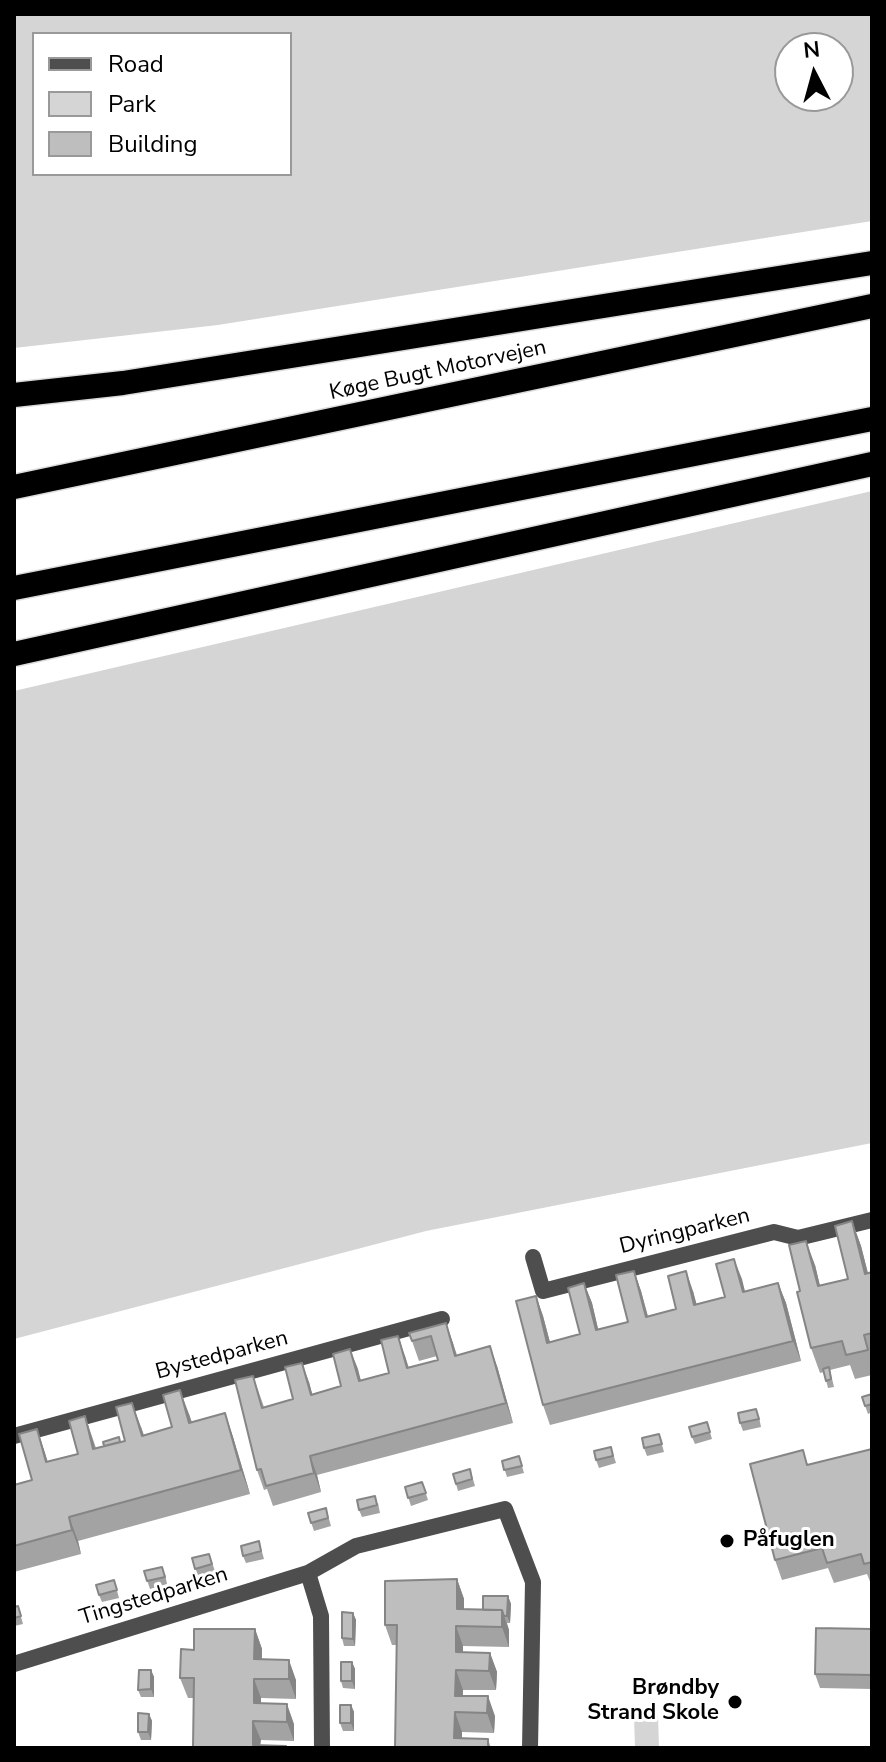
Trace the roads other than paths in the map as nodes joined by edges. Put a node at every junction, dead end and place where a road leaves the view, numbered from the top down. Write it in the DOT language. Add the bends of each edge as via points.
graph roads {
  1 [pos="872,263"];
  2 [pos="872,306"];
  3 [pos="14,395"];
  4 [pos="872,419"];
  5 [pos="872,464"];
  6 [pos="14,487"];
  7 [pos="14,588"];
  8 [pos="14,654"];
  9 [pos="872,1220"];
  10 [pos="533,1257"];
  11 [pos="442,1319"];
  12 [pos="14,1436"];
  13 [pos="308,1573"];
  14 [pos="14,1664"];
  15 [pos="322,1748"];
  16 [pos="530,1748"];
  1 -- 3 [label="highway" via="123,383"];
  2 -- 6 [label="highway, Køge Bugt Motorvejen"];
  4 -- 7 [label="highway"];
  5 -- 8 [label="highway"];
  9 -- 10 [label="street, Dyringparken" via="798,1238 774,1232 543,1291"];
  11 -- 12 [label="street, Bystedparken"];
  13 -- 14 [label="street, Tingstedparken"];
  13 -- 15 [label="street" via="321,1616"];
  13 -- 16 [label="street, Tingstedparken" via="356,1546 505,1509 533,1582"];
}
